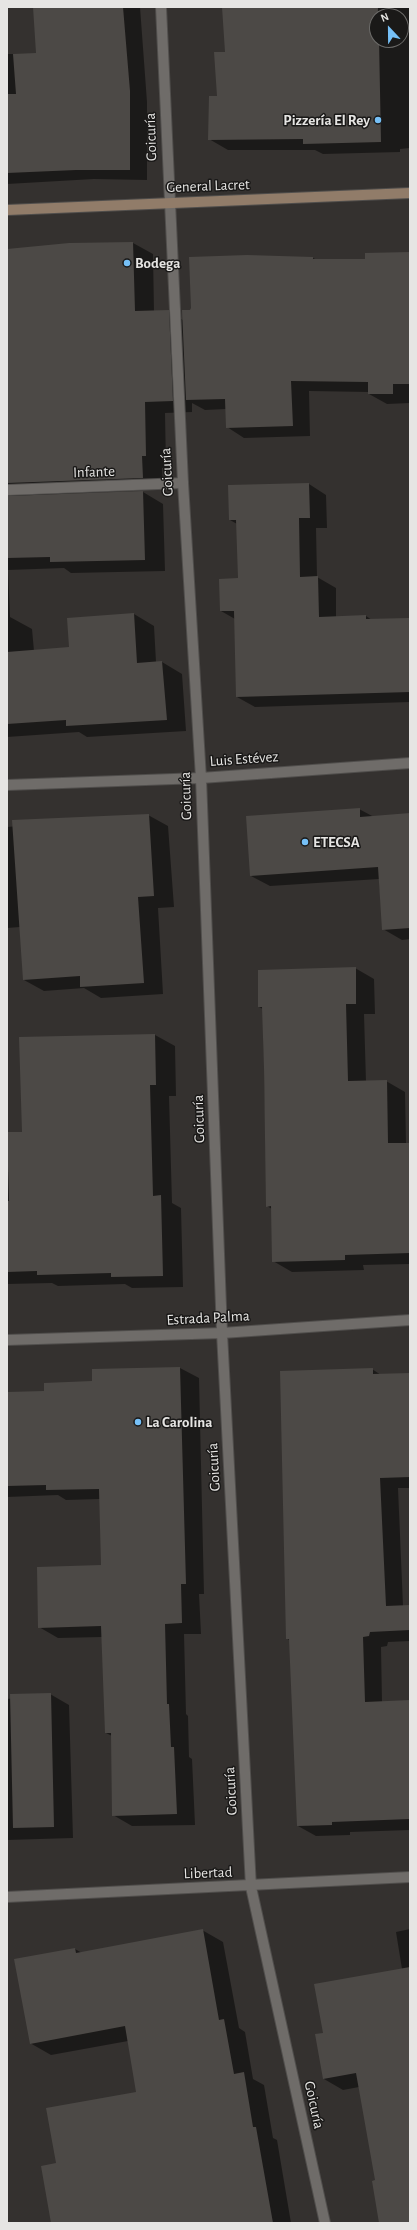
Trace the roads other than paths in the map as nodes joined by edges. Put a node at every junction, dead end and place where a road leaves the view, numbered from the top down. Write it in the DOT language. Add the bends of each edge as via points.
graph roads {
  1 [pos="161,7"];
  2 [pos="410,194"];
  3 [pos="169,203"];
  4 [pos="7,210"];
  5 [pos="183,483"];
  6 [pos="7,490"];
  7 [pos="410,762"];
  8 [pos="201,778"];
  9 [pos="7,785"];
  10 [pos="410,1320"];
  11 [pos="222,1333"];
  12 [pos="7,1340"];
  13 [pos="410,1877"];
  14 [pos="251,1886"];
  15 [pos="7,1897"];
  16 [pos="325,2223"];
  1 -- 3 [label="street, Goicuría"];
  2 -- 3 [label="main road, General Lacret"];
  3 -- 4 [label="main road, General Lacret"];
  3 -- 5 [label="street, Goicuría"];
  5 -- 6 [label="street, Infante"];
  5 -- 8 [label="street, Goicuría"];
  7 -- 8 [label="street, Luis Estévez"];
  8 -- 9 [label="street, Luis Estévez"];
  8 -- 11 [label="street, Goicuría"];
  10 -- 11 [label="street, Estrada Palma"];
  11 -- 12 [label="street, Estrada Palma"];
  11 -- 14 [label="street, Goicuría"];
  13 -- 14 [label="street, Libertad"];
  14 -- 15 [label="street, Libertad"];
  14 -- 16 [label="street, Goicuría"];
}
